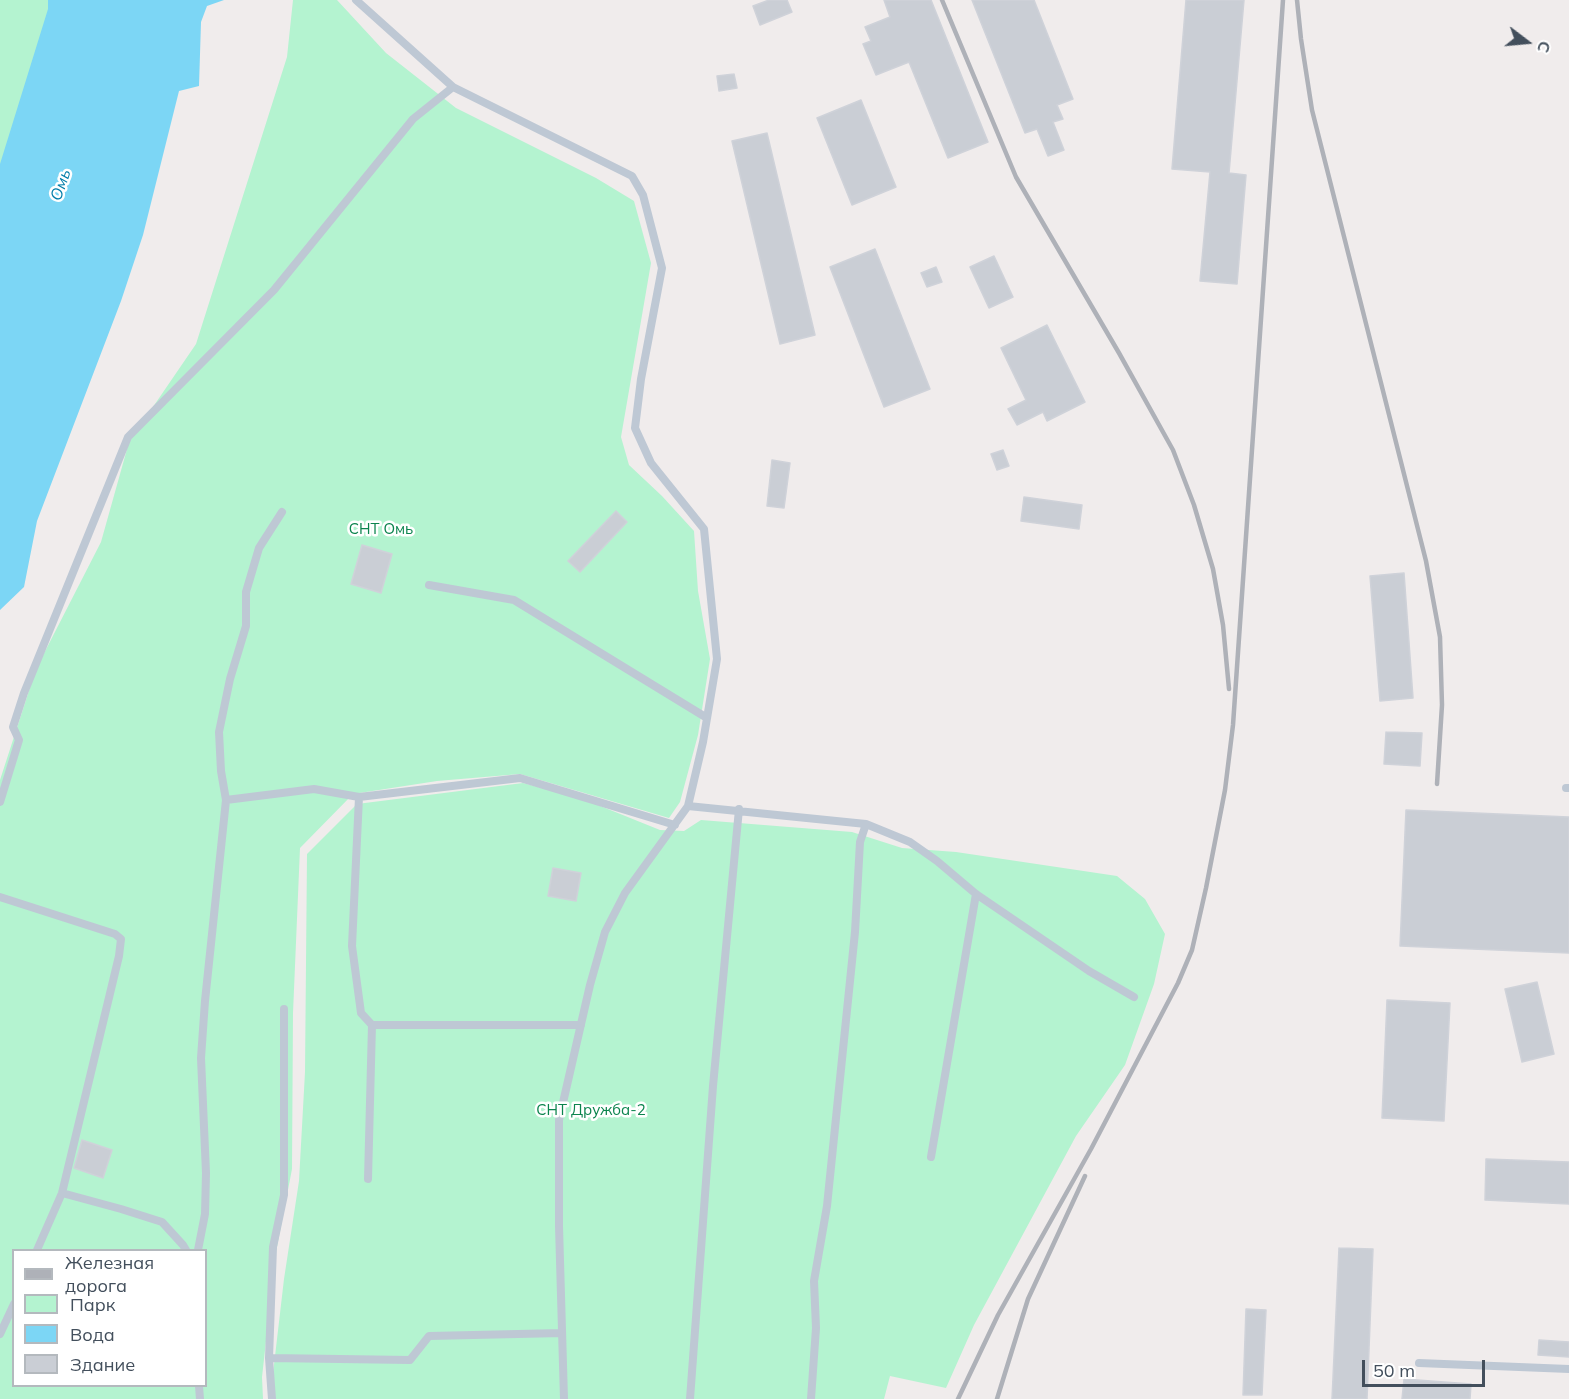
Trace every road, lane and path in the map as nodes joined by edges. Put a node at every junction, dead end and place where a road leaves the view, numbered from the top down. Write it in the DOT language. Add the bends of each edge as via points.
graph roads {
  1 [pos="356,0"];
  2 [pos="453,87"];
  3 [pos="282,512"];
  4 [pos="429,585"];
  5 [pos="707,718"];
  6 [pos="359,796"];
  7 [pos="226,800"];
  8 [pos="0,802"];
  9 [pos="688,806"];
  10 [pos="739,810"];
  11 [pos="866,824"];
  12 [pos="675,825"];
  13 [pos="976,894"];
  14 [pos="0,897"];
  15 [pos="1134,996"];
  16 [pos="284,1009"];
  17 [pos="372,1025"];
  18 [pos="581,1025"];
  19 [pos="931,1157"];
  20 [pos="368,1179"];
  21 [pos="62,1193"];
  22 [pos="38,1249"];
  23 [pos="185,1249"];
  24 [pos="198,1249"];
  25 [pos="12,1308"];
  26 [pos="562,1333"];
  27 [pos="0,1334"];
  28 [pos="269,1359"];
  29 [pos="1419,1363"];
  30 [pos="1569,1369"];
  31 [pos="272,1399"];
  32 [pos="564,1399"];
  33 [pos="690,1399"];
  34 [pos="811,1399"];
  1 -- 2 [label="lane"];
  2 -- 5 [label="lane" via="632,176 643,195 662,268 635,428 651,463 704,529 717,659"];
  2 -- 8 [label="lane" via="413,119 274,290 128,437 24,693 13,727 19,740"];
  3 -- 7 [label="lane" via="259,548 246,592 246,626 219,732"];
  4 -- 5 [label="lane" via="514,600"];
  5 -- 9 [label="lane"];
  6 -- 7 [label="lane" via="314,789"];
  6 -- 12 [label="lane" via="520,778"];
  6 -- 17 [label="lane" via="352,946 361,1013"];
  7 -- 24 [label="lane" via="201,1058 206,1204"];
  9 -- 10 [label="lane"];
  9 -- 12 [label="lane"];
  10 -- 11 [label="lane"];
  10 -- 33 [label="lane" via="713,1086"];
  11 -- 13 [label="lane" via="910,842"];
  11 -- 34 [label="lane" via="860,842 855,932 827,1206 814,1281 816,1328"];
  12 -- 18 [label="lane" via="625,893 605,932"];
  13 -- 15 [label="lane" via="1089,971"];
  13 -- 19 [label="lane"];
  14 -- 21 [label="lane" via="121,939"];
  16 -- 28 [label="lane" via="284,1195 273,1247"];
  17 -- 18 [label="lane"];
  17 -- 20 [label="lane"];
  18 -- 26 [label="lane" via="559,1120"];
  21 -- 22 [label="lane"];
  21 -- 23 [label="lane" via="162,1222"];
  25 -- 27 [label="lane"];
  26 -- 28 [label="lane" via="429,1336 410,1360"];
  26 -- 32 [label="lane"];
  28 -- 31 [label="lane"];
  29 -- 30 [label="lane"];
}
